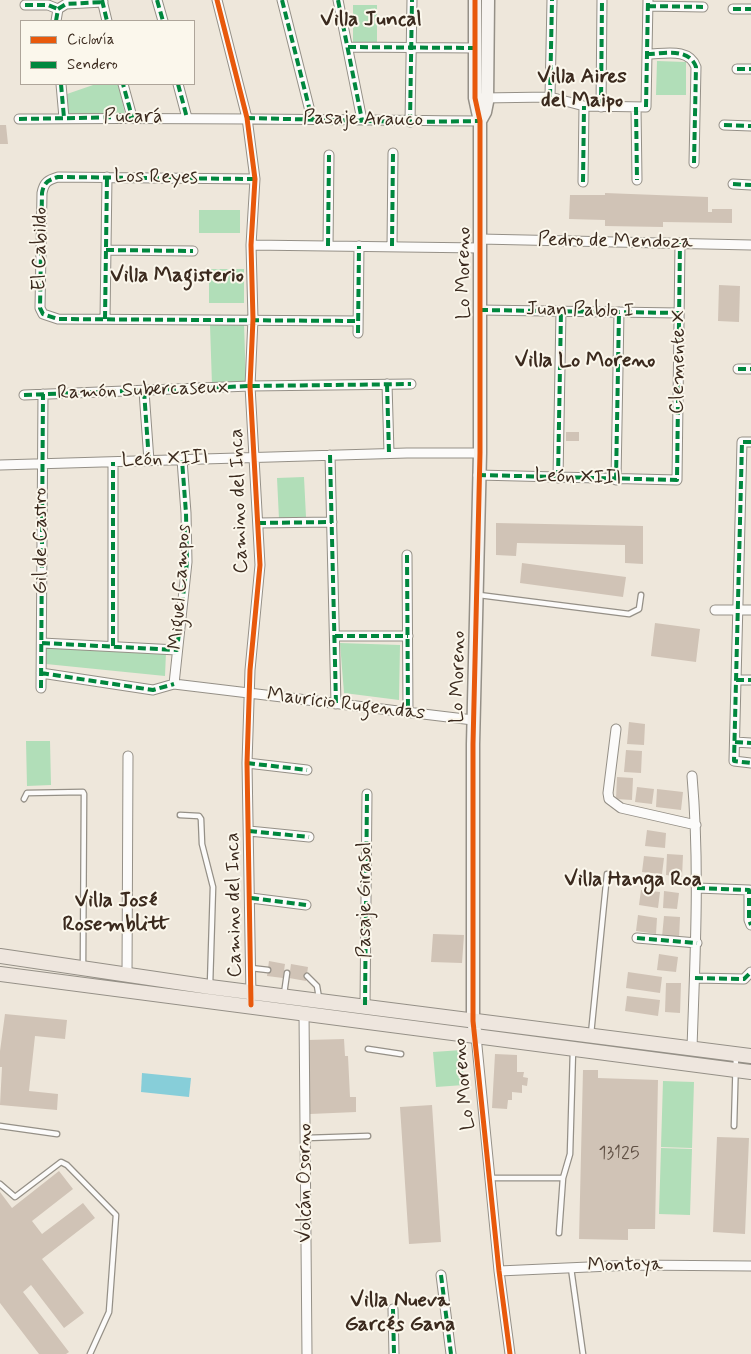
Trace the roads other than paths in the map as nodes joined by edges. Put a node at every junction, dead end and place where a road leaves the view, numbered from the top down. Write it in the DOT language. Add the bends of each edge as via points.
graph roads {
  1 [pos="157,0"];
  2 [pos="217,0"];
  3 [pos="282,0"];
  4 [pos="338,0"];
  5 [pos="412,0"];
  6 [pos="475,0"];
  7 [pos="488,0"];
  8 [pos="552,0"];
  9 [pos="602,0"];
  10 [pos="102,1"];
  11 [pos="648,3"];
  12 [pos="25,5"];
  13 [pos="703,7"];
  14 [pos="58,9"];
  15 [pos="733,9"];
  16 [pos="751,9"];
  17 [pos="56,20"];
  18 [pos="108,20"];
  19 [pos="163,20"];
  20 [pos="348,47"];
  21 [pos="412,47"];
  22 [pos="475,48"];
  23 [pos="647,54"];
  24 [pos="736,69"];
  25 [pos="751,69"];
  26 [pos="61,85"];
  27 [pos="123,85"];
  28 [pos="178,85"];
  29 [pos="550,97"];
  30 [pos="481,98"];
  31 [pos="584,106"];
  32 [pos="601,107"];
  33 [pos="641,107"];
  34 [pos="64,118"];
  35 [pos="132,118"];
  36 [pos="187,118"];
  37 [pos="247,118"];
  38 [pos="19,119"];
  39 [pos="312,119"];
  40 [pos="362,120"];
  41 [pos="480,121"];
  42 [pos="410,122"];
  43 [pos="724,126"];
  44 [pos="751,126"];
  45 [pos="393,153"];
  46 [pos="329,154"];
  47 [pos="694,163"];
  48 [pos="58,177"];
  49 [pos="107,178"];
  50 [pos="255,179"];
  51 [pos="637,180"];
  52 [pos="583,182"];
  53 [pos="733,184"];
  54 [pos="751,185"];
  55 [pos="480,243"];
  56 [pos="680,243"];
  57 [pos="251,245"];
  58 [pos="751,245"];
  59 [pos="328,246"];
  60 [pos="359,246"];
  61 [pos="392,246"];
  62 [pos="106,250"];
  63 [pos="193,251"];
  64 [pos="480,310"];
  65 [pos="561,311"];
  66 [pos="619,312"];
  67 [pos="679,312"];
  68 [pos="105,319"];
  69 [pos="253,319"];
  70 [pos="358,321"];
  71 [pos="358,332"];
  72 [pos="738,369"];
  73 [pos="751,369"];
  74 [pos="388,384"];
  75 [pos="411,384"];
  76 [pos="250,386"];
  77 [pos="144,391"];
  78 [pos="43,394"];
  79 [pos="24,395"];
  80 [pos="746,442"];
  81 [pos="480,453"];
  82 [pos="389,454"];
  83 [pos="330,455"];
  84 [pos="254,458"];
  85 [pos="182,460"];
  86 [pos="148,461"];
  87 [pos="114,462"];
  88 [pos="43,464"];
  89 [pos="0,465"];
  90 [pos="478,475"];
  91 [pos="558,478"];
  92 [pos="616,480"];
  93 [pos="677,480"];
  94 [pos="332,522"];
  95 [pos="258,523"];
  96 [pos="407,555"];
  97 [pos="475,595"];
  98 [pos="641,595"];
  99 [pos="715,610"];
  100 [pos="738,610"];
  101 [pos="751,610"];
  102 [pos="335,636"];
  103 [pos="408,636"];
  104 [pos="42,643"];
  105 [pos="113,646"];
  106 [pos="178,650"];
  107 [pos="41,673"];
  108 [pos="736,680"];
  109 [pos="751,680"];
  110 [pos="174,684"];
  111 [pos="41,688"];
  112 [pos="249,692"];
  113 [pos="336,704"];
  114 [pos="408,713"];
  115 [pos="473,720"];
  116 [pos="616,729"];
  117 [pos="735,742"];
  118 [pos="751,743"];
  119 [pos="128,756"];
  120 [pos="247,763"];
  121 [pos="751,763"];
  122 [pos="307,770"];
  123 [pos="692,776"];
  124 [pos="367,794"];
  125 [pos="24,799"];
  126 [pos="180,816"];
  127 [pos="696,825"];
  128 [pos="250,831"];
  129 [pos="309,837"];
  130 [pos="607,874"];
  131 [pos="697,888"];
  132 [pos="251,898"];
  133 [pos="306,905"];
  134 [pos="751,925"];
  135 [pos="637,938"];
  136 [pos="697,944"];
  137 [pos="0,956"];
  138 [pos="251,968"];
  139 [pos="83,969"];
  140 [pos="268,970"];
  141 [pos="751,972"];
  142 [pos="287,973"];
  143 [pos="0,974"];
  144 [pos="128,975"];
  145 [pos="307,976"];
  146 [pos="695,978"];
  147 [pos="210,987"];
  148 [pos="284,996"];
  149 [pos="251,998"];
  150 [pos="319,1000"];
  151 [pos="365,1005"];
  152 [pos="304,1012"];
  153 [pos="473,1021"];
  154 [pos="591,1035"];
  155 [pos="476,1036"];
  156 [pos="692,1048"];
  157 [pos="368,1049"];
  158 [pos="573,1049"];
  159 [pos="401,1054"];
  160 [pos="736,1054"];
  161 [pos="751,1056"];
  162 [pos="736,1069"];
  163 [pos="751,1072"];
  164 [pos="0,1126"];
  165 [pos="734,1126"];
  166 [pos="57,1134"];
  167 [pos="368,1136"];
  168 [pos="306,1138"];
  169 [pos="490,1178"];
  170 [pos="563,1178"];
  171 [pos="0,1184"];
  172 [pos="560,1233"];
  173 [pos="751,1266"];
  174 [pos="571,1267"];
  175 [pos="499,1271"];
  176 [pos="441,1275"];
  177 [pos="393,1309"];
  178 [pos="394,1352"];
  179 [pos="451,1352"];
  180 [pos="90,1354"];
  181 [pos="307,1354"];
  182 [pos="510,1354"];
  183 [pos="583,1354"];
  1 -- 19 [label="street"];
  2 -- 37 [label="street, Camino del Inca"];
  3 -- 39 [label="street"];
  4 -- 20 [label="street"];
  5 -- 21 [label="street"];
  6 -- 22 [label="street, Lo Moreno"];
  7 -- 30 [label="street, Lo Moreno"];
  8 -- 29 [label="street"];
  9 -- 32 [label="street"];
  10 -- 14 [label="street" via="66,4"];
  10 -- 18 [label="street"];
  11 -- 13 [label="street"];
  11 -- 23 [label="street"];
  12 -- 14 [label="street" via="48,5"];
  14 -- 17 [label="street"];
  15 -- 16 [label="street"];
  20 -- 21 [label="street"];
  20 -- 40 [label="street"];
  21 -- 22 [label="street"];
  21 -- 42 [label="street"];
  22 -- 30 [label="street, Lo Moreno"];
  23 -- 33 [label="street"];
  23 -- 47 [label="street" via="684,54 694,60"];
  24 -- 25 [label="street"];
  26 -- 34 [label="street"];
  27 -- 35 [label="street"];
  28 -- 36 [label="street"];
  29 -- 30 [label="street"];
  29 -- 31 [label="street"];
  30 -- 41 [label="street, Lo Moreno" via="485,112"];
  31 -- 32 [label="street"];
  31 -- 52 [label="street"];
  32 -- 33 [label="street"];
  33 -- 51 [label="street"];
  34 -- 35 [label="street, Pucará"];
  34 -- 38 [label="street, Pucará"];
  35 -- 36 [label="street, Pucará"];
  36 -- 37 [label="street, Pucará"];
  37 -- 39 [label="street, Pasaje Arauco"];
  37 -- 50 [label="street, Camino del Inca"];
  39 -- 40 [label="street, Pasaje Arauco"];
  40 -- 42 [label="street, Pasaje Arauco"];
  41 -- 42 [label="street, Pasaje Arauco"];
  41 -- 55 [label="street, Lo Moreno"];
  43 -- 44 [label="street"];
  45 -- 61 [label="street"];
  46 -- 59 [label="street"];
  48 -- 49 [label="street, Los Reyes"];
  48 -- 68 [label="street, El Cabildo" via="44,184 42,193 40,308 43,314 58,319"];
  49 -- 50 [label="street, Los Reyes"];
  49 -- 62 [label="street"];
  50 -- 57 [label="street, Camino del Inca"];
  53 -- 54 [label="street"];
  55 -- 56 [label="street, Pedro de Mendoza"];
  55 -- 61 [label="street, Pedro de Mendoza"];
  55 -- 64 [label="street, Lo Moreno"];
  56 -- 58 [label="street, Pedro de Mendoza"];
  56 -- 67 [label="street, Clemente X"];
  57 -- 59 [label="street, Pedro de Mendoza"];
  57 -- 69 [label="street, Camino del Inca"];
  59 -- 60 [label="street, Pedro de Mendoza"];
  60 -- 61 [label="street, Pedro de Mendoza"];
  60 -- 70 [label="street"];
  62 -- 63 [label="street"];
  62 -- 68 [label="street"];
  64 -- 65 [label="street, Juan Pablo I"];
  64 -- 81 [label="street, Lo Moreno"];
  65 -- 66 [label="street, Juan Pablo I"];
  65 -- 91 [label="street"];
  66 -- 67 [label="street, Juan Pablo I"];
  66 -- 92 [label="street"];
  67 -- 93 [label="street, Clemente X"];
  68 -- 69 [label="street"];
  69 -- 70 [label="street"];
  69 -- 76 [label="street, Camino del Inca"];
  70 -- 71 [label="street"];
  72 -- 73 [label="street"];
  74 -- 75 [label="street, Ramón Subercaseux"];
  74 -- 76 [label="street, Ramón Subercaseux"];
  74 -- 82 [label="street"];
  76 -- 77 [label="street, Ramón Subercaseux"];
  76 -- 84 [label="street, Camino del Inca"];
  77 -- 78 [label="street, Ramón Subercaseux"];
  77 -- 86 [label="street"];
  78 -- 79 [label="street, Ramón Subercaseux"];
  78 -- 88 [label="street, Gil de Castro"];
  80 -- 100 [label="street"];
  81 -- 82 [label="street, León XIII"];
  81 -- 90 [label="street, Lo Moreno"];
  82 -- 83 [label="street, León XIII"];
  83 -- 84 [label="street, León XIII"];
  83 -- 94 [label="street"];
  84 -- 85 [label="street, León XIII"];
  84 -- 95 [label="street, Camino del Inca"];
  85 -- 86 [label="street, León XIII"];
  85 -- 106 [label="street, Miguel Campos" via="187,562"];
  86 -- 87 [label="street, León XIII"];
  87 -- 88 [label="street, León XIII"];
  87 -- 105 [label="street"];
  88 -- 89 [label="street, León XIII"];
  88 -- 104 [label="street, Gil de Castro"];
  90 -- 91 [label="street, León XIII"];
  90 -- 97 [label="street, Lo Moreno"];
  91 -- 92 [label="street, León XIII"];
  92 -- 93 [label="street, León XIII"];
  94 -- 95 [label="street"];
  94 -- 102 [label="street"];
  95 -- 112 [label="street, Camino del Inca" via="259,574"];
  96 -- 103 [label="street"];
  97 -- 98 [label="lane" via="629,614 639,609"];
  97 -- 115 [label="street, Lo Moreno"];
  99 -- 100 [label="street"];
  100 -- 101 [label="street"];
  100 -- 108 [label="street"];
  102 -- 103 [label="street"];
  102 -- 113 [label="street"];
  103 -- 114 [label="street"];
  104 -- 105 [label="street"];
  104 -- 107 [label="street, Gil de Castro"];
  105 -- 106 [label="street"];
  106 -- 110 [label="street, Miguel Campos"];
  107 -- 110 [label="street, Mauricio Rugendas" via="153,690"];
  107 -- 111 [label="street, Gil de Castro"];
  108 -- 109 [label="street"];
  108 -- 117 [label="street"];
  110 -- 112 [label="street, Mauricio Rugendas"];
  112 -- 113 [label="street, Mauricio Rugendas"];
  112 -- 120 [label="street, Camino del Inca"];
  113 -- 114 [label="street, Mauricio Rugendas"];
  114 -- 115 [label="street, Mauricio Rugendas"];
  115 -- 153 [label="street, Lo Moreno"];
  116 -- 127 [label="street" via="608,793 610,799 620,808"];
  117 -- 118 [label="street"];
  117 -- 121 [label="street" via="734,761"];
  119 -- 144 [label="street"];
  120 -- 122 [label="street"];
  120 -- 128 [label="street, Camino del Inca"];
  123 -- 127 [label="street"];
  124 -- 151 [label="street, Pasaje Girasol"];
  125 -- 139 [label="lane" via="28,793 84,794"];
  126 -- 147 [label="lane" via="201,818 202,844 213,887"];
  127 -- 131 [label="street"];
  128 -- 129 [label="street"];
  128 -- 132 [label="street, Camino del Inca"];
  130 -- 154 [label="lane"];
  131 -- 134 [label="street" via="749,890"];
  131 -- 136 [label="street"];
  132 -- 133 [label="street"];
  132 -- 138 [label="street, Camino del Inca"];
  135 -- 136 [label="street"];
  136 -- 146 [label="street"];
  137 -- 139 [label="main road"];
  138 -- 140 [label="lane"];
  138 -- 149 [label="street, Camino del Inca"];
  139 -- 144 [label="main road"];
  141 -- 146 [label="street" via="744,979"];
  142 -- 148 [label="lane"];
  143 -- 149 [label="main road"];
  144 -- 147 [label="main road"];
  145 -- 150 [label="lane" via="317,986"];
  146 -- 156 [label="street"];
  147 -- 149 [label="main road"];
  148 -- 149 [label="main road"];
  148 -- 150 [label="main road"];
  149 -- 152 [label="main road"];
  150 -- 151 [label="main road"];
  151 -- 153 [label="main road"];
  152 -- 155 [label="main road"];
  152 -- 168 [label="street, Volcán Osorno"];
  153 -- 154 [label="main road"];
  153 -- 155 [label="street, Lo Moreno"];
  154 -- 156 [label="main road"];
  155 -- 158 [label="main road"];
  155 -- 169 [label="street, Lo Moreno"];
  156 -- 160 [label="main road"];
  157 -- 159 [label="lane"];
  158 -- 162 [label="main road"];
  158 -- 170 [label="lane" via="570,1154"];
  160 -- 161 [label="main road"];
  160 -- 162 [label="lane"];
  162 -- 163 [label="main road"];
  162 -- 165 [label="lane"];
  164 -- 166 [label="lane"];
  167 -- 168 [label="lane"];
  168 -- 181 [label="street, Volcán Osorno"];
  169 -- 170 [label="lane"];
  169 -- 175 [label="street, Lo Moreno"];
  170 -- 172 [label="lane"];
  171 -- 180 [label="lane" via="15,1197 62,1162 116,1215 109,1312"];
  173 -- 174 [label="street, Montoya"];
  174 -- 175 [label="street, Montoya"];
  174 -- 183 [label="lane"];
  175 -- 182 [label="street, Lo Moreno"];
  176 -- 179 [label="street"];
  177 -- 178 [label="street"];
}
